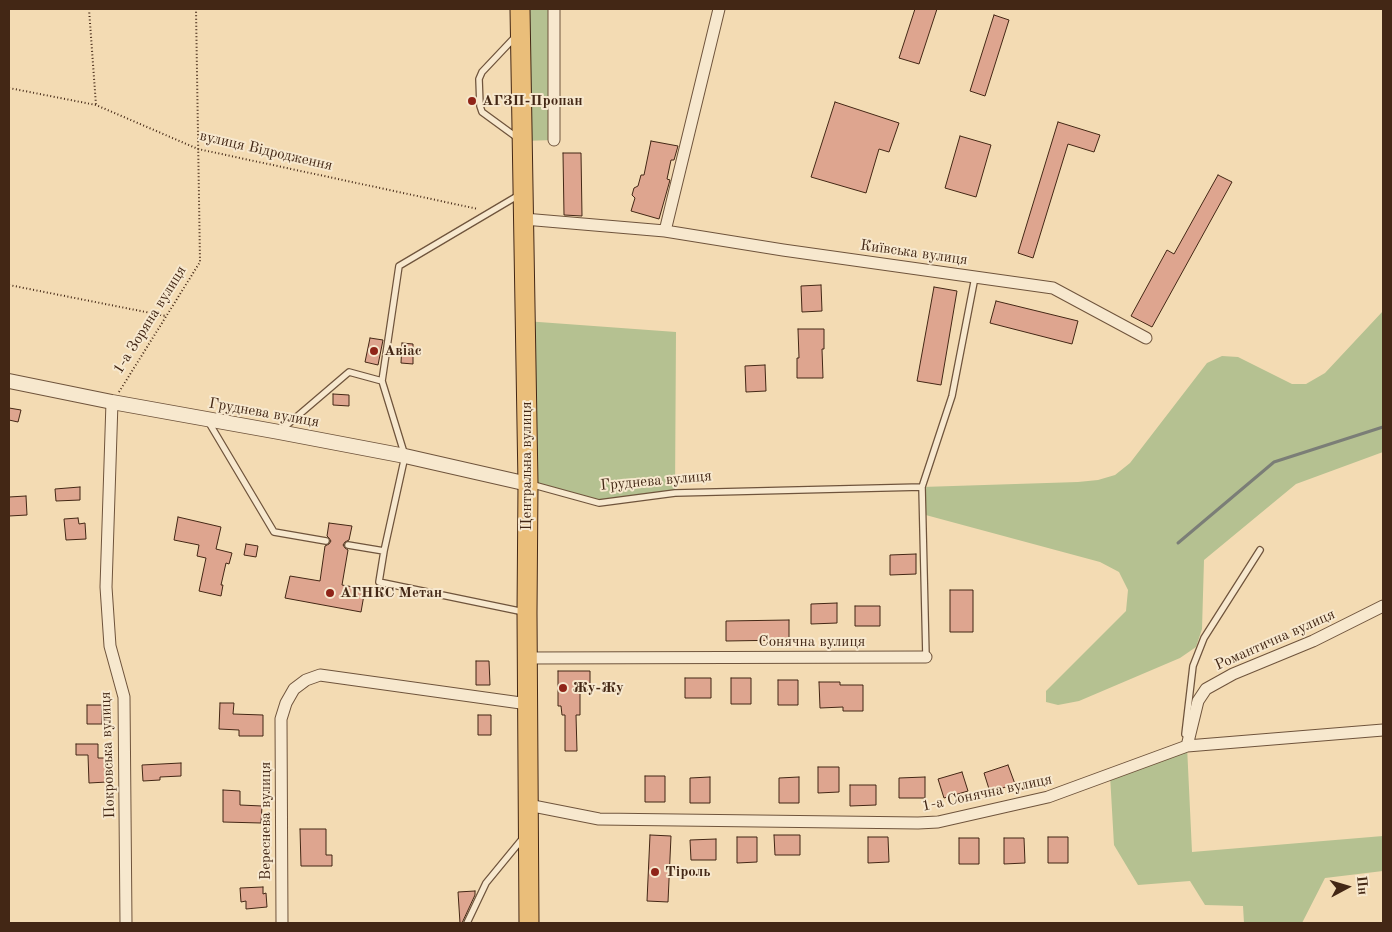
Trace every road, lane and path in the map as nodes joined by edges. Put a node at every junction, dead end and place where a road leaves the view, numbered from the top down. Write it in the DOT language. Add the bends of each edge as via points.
graph roads {
  1 [pos="89,9"];
  2 [pos="196,9"];
  3 [pos="520,9"];
  4 [pos="554,9"];
  5 [pos="719,9"];
  6 [pos="521,30"];
  7 [pos="9,88"];
  8 [pos="96,105"];
  9 [pos="554,140"];
  10 [pos="523,141"];
  11 [pos="198,149"];
  12 [pos="523,193"];
  13 [pos="492,212"];
  14 [pos="524,219"];
  15 [pos="665,231"];
  16 [pos="975,277"];
  17 [pos="9,284"];
  18 [pos="166,316"];
  19 [pos="1146,338"];
  20 [pos="9,381"];
  21 [pos="382,381"];
  22 [pos="112,402"];
  23 [pos="207,419"];
  24 [pos="279,432"];
  25 [pos="405,456"];
  26 [pos="528,484"];
  27 [pos="922,486"];
  28 [pos="326,542"];
  29 [pos="348,545"];
  30 [pos="1260,550"];
  31 [pos="384,551"];
  32 [pos="1383,606"];
  33 [pos="527,613"];
  34 [pos="926,657"];
  35 [pos="527,658"];
  36 [pos="528,704"];
  37 [pos="1383,730"];
  38 [pos="1187,746"];
  39 [pos="528,805"];
  40 [pos="528,832"];
  41 [pos="126,923"];
  42 [pos="282,923"];
  43 [pos="466,923"];
  44 [pos="529,923"];
  1 -- 8 [label="path"];
  2 -- 11 [label="path, 1-а Зоряна вулиця"];
  3 -- 6 [label="highway, Центральна вулиця"];
  4 -- 9 [label="street"];
  5 -- 15 [label="street"];
  6 -- 10 [label="highway, Центральна вулиця"];
  6 -- 10 [label="lane" via="479,79 482,112"];
  7 -- 8 [label="path, вулиця Відродження"];
  8 -- 11 [label="path, вулиця Відродження"];
  10 -- 12 [label="highway, Центральна вулиця"];
  11 -- 13 [label="path, вулиця Відродження"];
  11 -- 18 [label="path, 1-а Зоряна вулиця" via="200,262"];
  12 -- 13 [label="lane"];
  12 -- 14 [label="highway, Центральна вулиця"];
  13 -- 21 [label="lane" via="399,266"];
  14 -- 15 [label="street, Київська вулиця"];
  14 -- 26 [label="highway, Центральна вулиця"];
  15 -- 16 [label="street, Київська вулиця"];
  16 -- 19 [label="street, Київська вулиця" via="1054,288"];
  16 -- 27 [label="lane" via="952,396"];
  17 -- 18 [label="path"];
  18 -- 22 [label="path, 1-а Зоряна вулиця"];
  20 -- 22 [label="street, Груднева вулиця"];
  21 -- 24 [label="lane" via="349,372"];
  21 -- 25 [label="lane"];
  22 -- 23 [label="street, Груднева вулиця"];
  22 -- 41 [label="street, Покровська вулиця" via="106,587 110,646 124,697"];
  23 -- 24 [label="street, Груднева вулиця"];
  23 -- 28 [label="lane" via="274,532"];
  24 -- 25 [label="street, Груднева вулиця"];
  25 -- 26 [label="street, Груднева вулиця"];
  25 -- 31 [label="lane"];
  26 -- 27 [label="lane, Груднева вулиця" via="599,503 675,493"];
  26 -- 33 [label="highway, Центральна вулиця"];
  27 -- 34 [label="lane, Сонячна вулиця"];
  29 -- 31 [label="lane"];
  30 -- 38 [label="lane" via="1204,638 1194,666 1184,738"];
  31 -- 33 [label="lane" via="378,582"];
  32 -- 38 [label="street, Романтична вулиця" via="1206,688 1198,701"];
  33 -- 35 [label="highway, Центральна вулиця"];
  34 -- 35 [label="street, Сонячна вулиця"];
  35 -- 36 [label="highway, Центральна вулиця"];
  36 -- 39 [label="highway, Центральна вулиця"];
  36 -- 42 [label="street, Вереснева вулиця" via="320,675 294,689 281,719"];
  37 -- 38 [label="street, 1-а Сонячна вулиця"];
  38 -- 39 [label="street, 1-а Сонячна вулиця" via="1048,797 938,822 599,819"];
  39 -- 40 [label="highway, Центральна вулиця"];
  40 -- 43 [label="lane" via="486,883"];
  40 -- 44 [label="highway, Центральна вулиця"];
}
